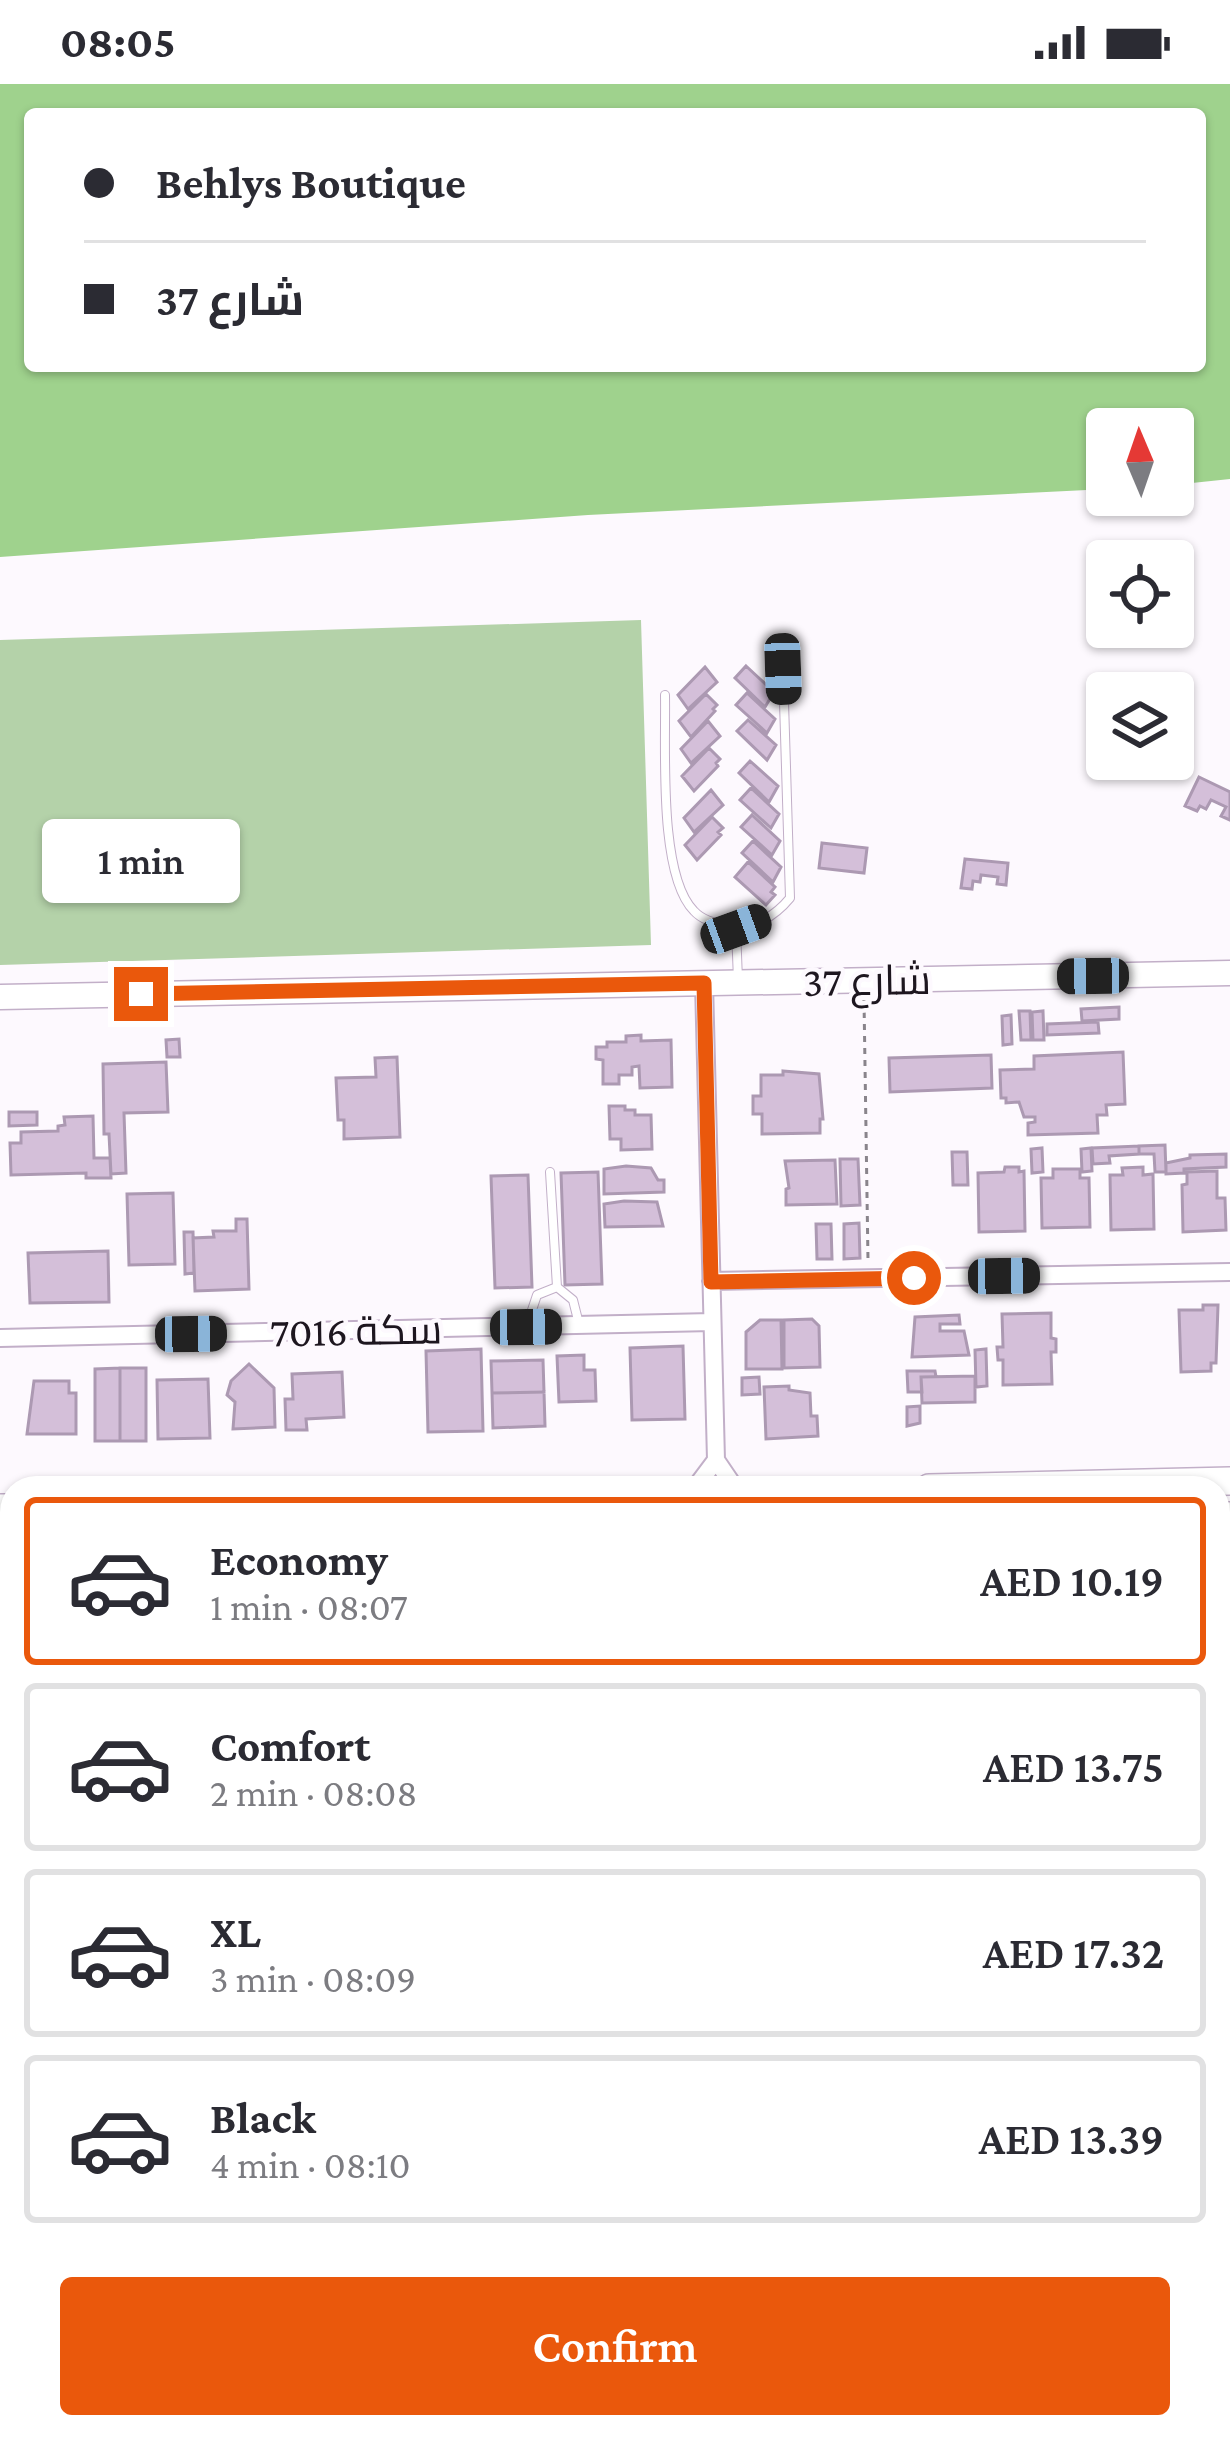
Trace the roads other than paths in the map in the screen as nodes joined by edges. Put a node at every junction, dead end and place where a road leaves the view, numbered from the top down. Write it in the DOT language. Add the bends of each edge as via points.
graph roads {
  1 [pos="783,669"];
  2 [pos="665,695"];
  3 [pos="736,929"];
  4 [pos="1230,973"];
  5 [pos="738,982"];
  6 [pos="704,983"];
  7 [pos="0,998"];
  8 [pos="550,1172"];
  9 [pos="1230,1272"];
  10 [pos="711,1282"];
  11 [pos="557,1287"];
  12 [pos="712,1322"];
  13 [pos="579,1325"];
  14 [pos="526,1327"];
  15 [pos="0,1338"];
  16 [pos="716,1460"];
  17 [pos="704,1476"];
  18 [pos="727,1476"];
  1 -- 3 [label="lane" via="790,898 776,915"];
  2 -- 3 [label="lane" via="674,879 697,916"];
  3 -- 5 [label="lane"];
  4 -- 5 [label="street, شارع 37"];
  5 -- 6 [label="street, شارع 37"];
  6 -- 7 [label="street, شارع 37"];
  6 -- 10 [label="street"];
  8 -- 11 [label="lane"];
  9 -- 10 [label="street"];
  10 -- 12 [label="street"];
  11 -- 13 [label="lane" via="574,1300"];
  11 -- 14 [label="lane" via="537,1295"];
  12 -- 13 [label="street, سكة 7016"];
  12 -- 16 [label="street"];
  13 -- 14 [label="street, سكة 7016"];
  14 -- 15 [label="street, سكة 7016"];
  16 -- 17 [label="street"];
  16 -- 18 [label="street"];
}
